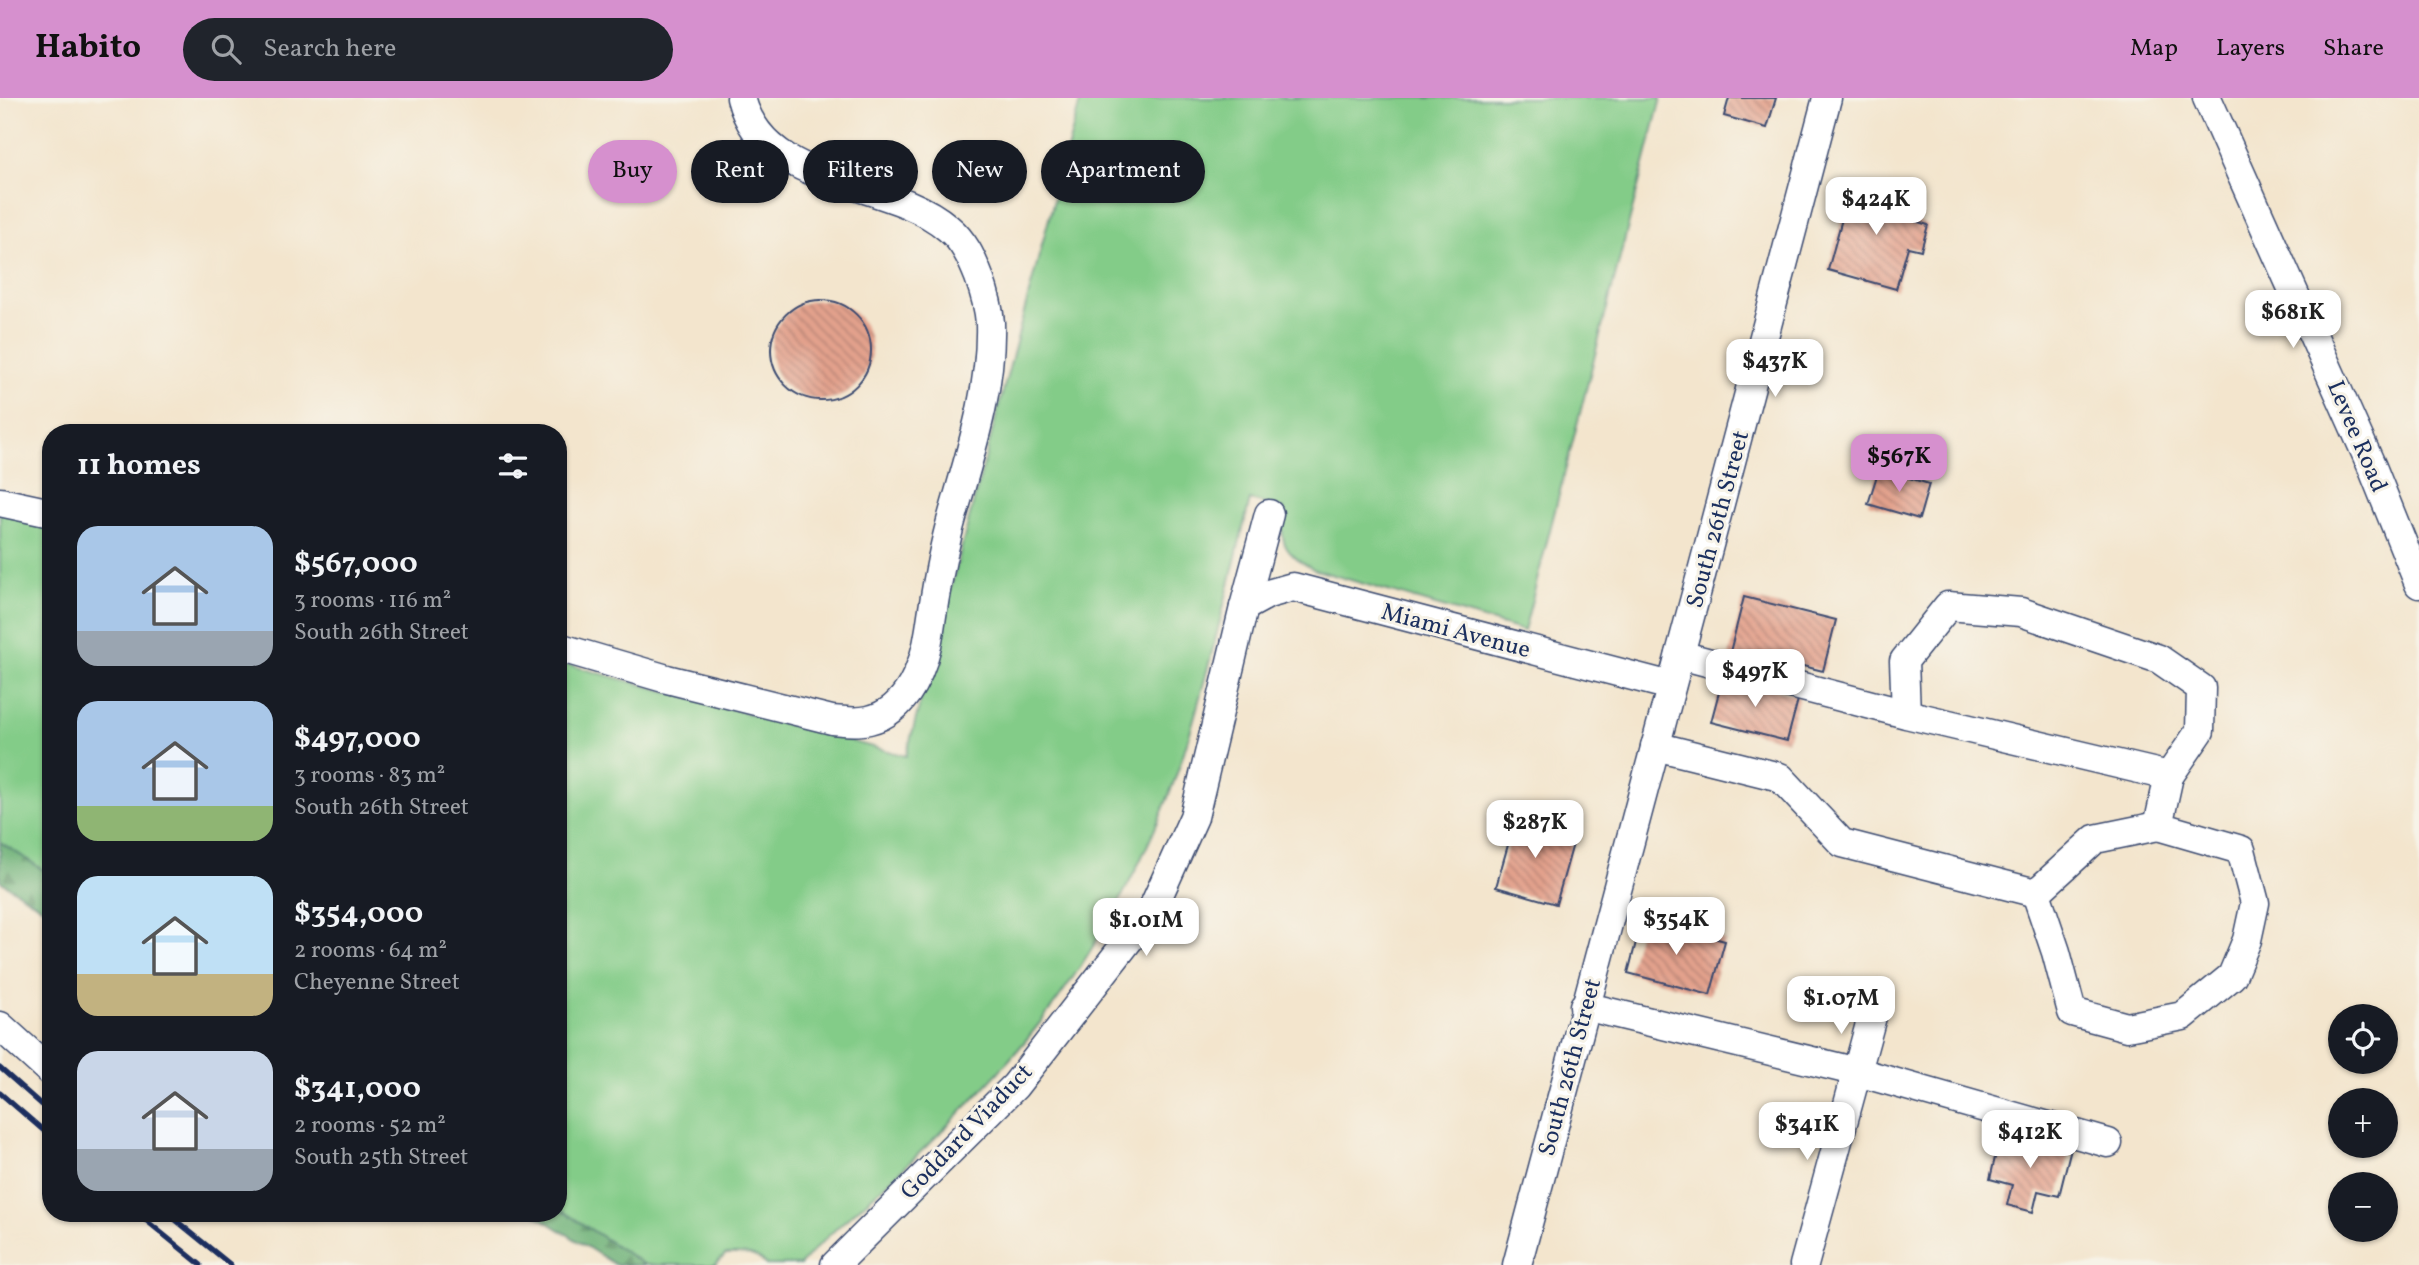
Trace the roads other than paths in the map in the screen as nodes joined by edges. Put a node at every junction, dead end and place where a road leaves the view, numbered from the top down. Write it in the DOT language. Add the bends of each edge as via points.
graph roads {
  1 [pos="741,98"];
  2 [pos="1827,98"];
  3 [pos="2207,98"];
  4 [pos="0,502"];
  5 [pos="42,511"];
  6 [pos="1269,514"];
  7 [pos="2419,584"];
  8 [pos="1244,607"];
  9 [pos="567,650"];
  10 [pos="1680,655"];
  11 [pos="1671,687"];
  12 [pos="1906,714"];
  13 [pos="1655,746"];
  14 [pos="2169,776"];
  15 [pos="2158,826"];
  16 [pos="2036,893"];
  17 [pos="1584,1006"];
  18 [pos="1873,1013"];
  19 [pos="0,1026"];
  20 [pos="42,1064"];
  21 [pos="1857,1072"];
  22 [pos="2108,1143"];
  23 [pos="835,1265"];
  24 [pos="1517,1265"];
  25 [pos="1804,1265"];
  1 -- 9 [label="street" via="759,134 785,158 814,173 918,208 949,229 970,254 982,286 990,320 985,394 935,589 928,643 900,701 888,712 853,722 667,679"];
  2 -- 10 [label="street, South 26th Street"];
  3 -- 7 [label="street, Levee Road" via="2372,467"];
  4 -- 5 [label="street"];
  6 -- 8 [label="street, Goddard Viaduct"];
  8 -- 11 [label="street, Miami Avenue" via="1293,587"];
  8 -- 23 [label="street, Goddard Viaduct" via="1194,817 1152,910 1015,1086"];
  10 -- 11 [label="street, South 26th Street"];
  10 -- 12 [label="street"];
  11 -- 13 [label="street, South 26th Street"];
  12 -- 14 [label="street"];
  12 -- 14 [label="street" via="1904,661 1948,606 2021,612 2159,659 2201,688 2200,731"];
  13 -- 16 [label="street" via="1780,777 1842,843"];
  13 -- 17 [label="street, South 26th Street"];
  14 -- 15 [label="street"];
  15 -- 16 [label="street" via="2095,839"];
  15 -- 16 [label="street" via="2241,850 2255,903 2232,976 2183,1016 2127,1027 2072,1012"];
  17 -- 21 [label="street"];
  17 -- 24 [label="street, South 26th Street"];
  18 -- 21 [label="street"];
  19 -- 20 [label="street"];
  21 -- 22 [label="street"];
  21 -- 25 [label="street"];
}
